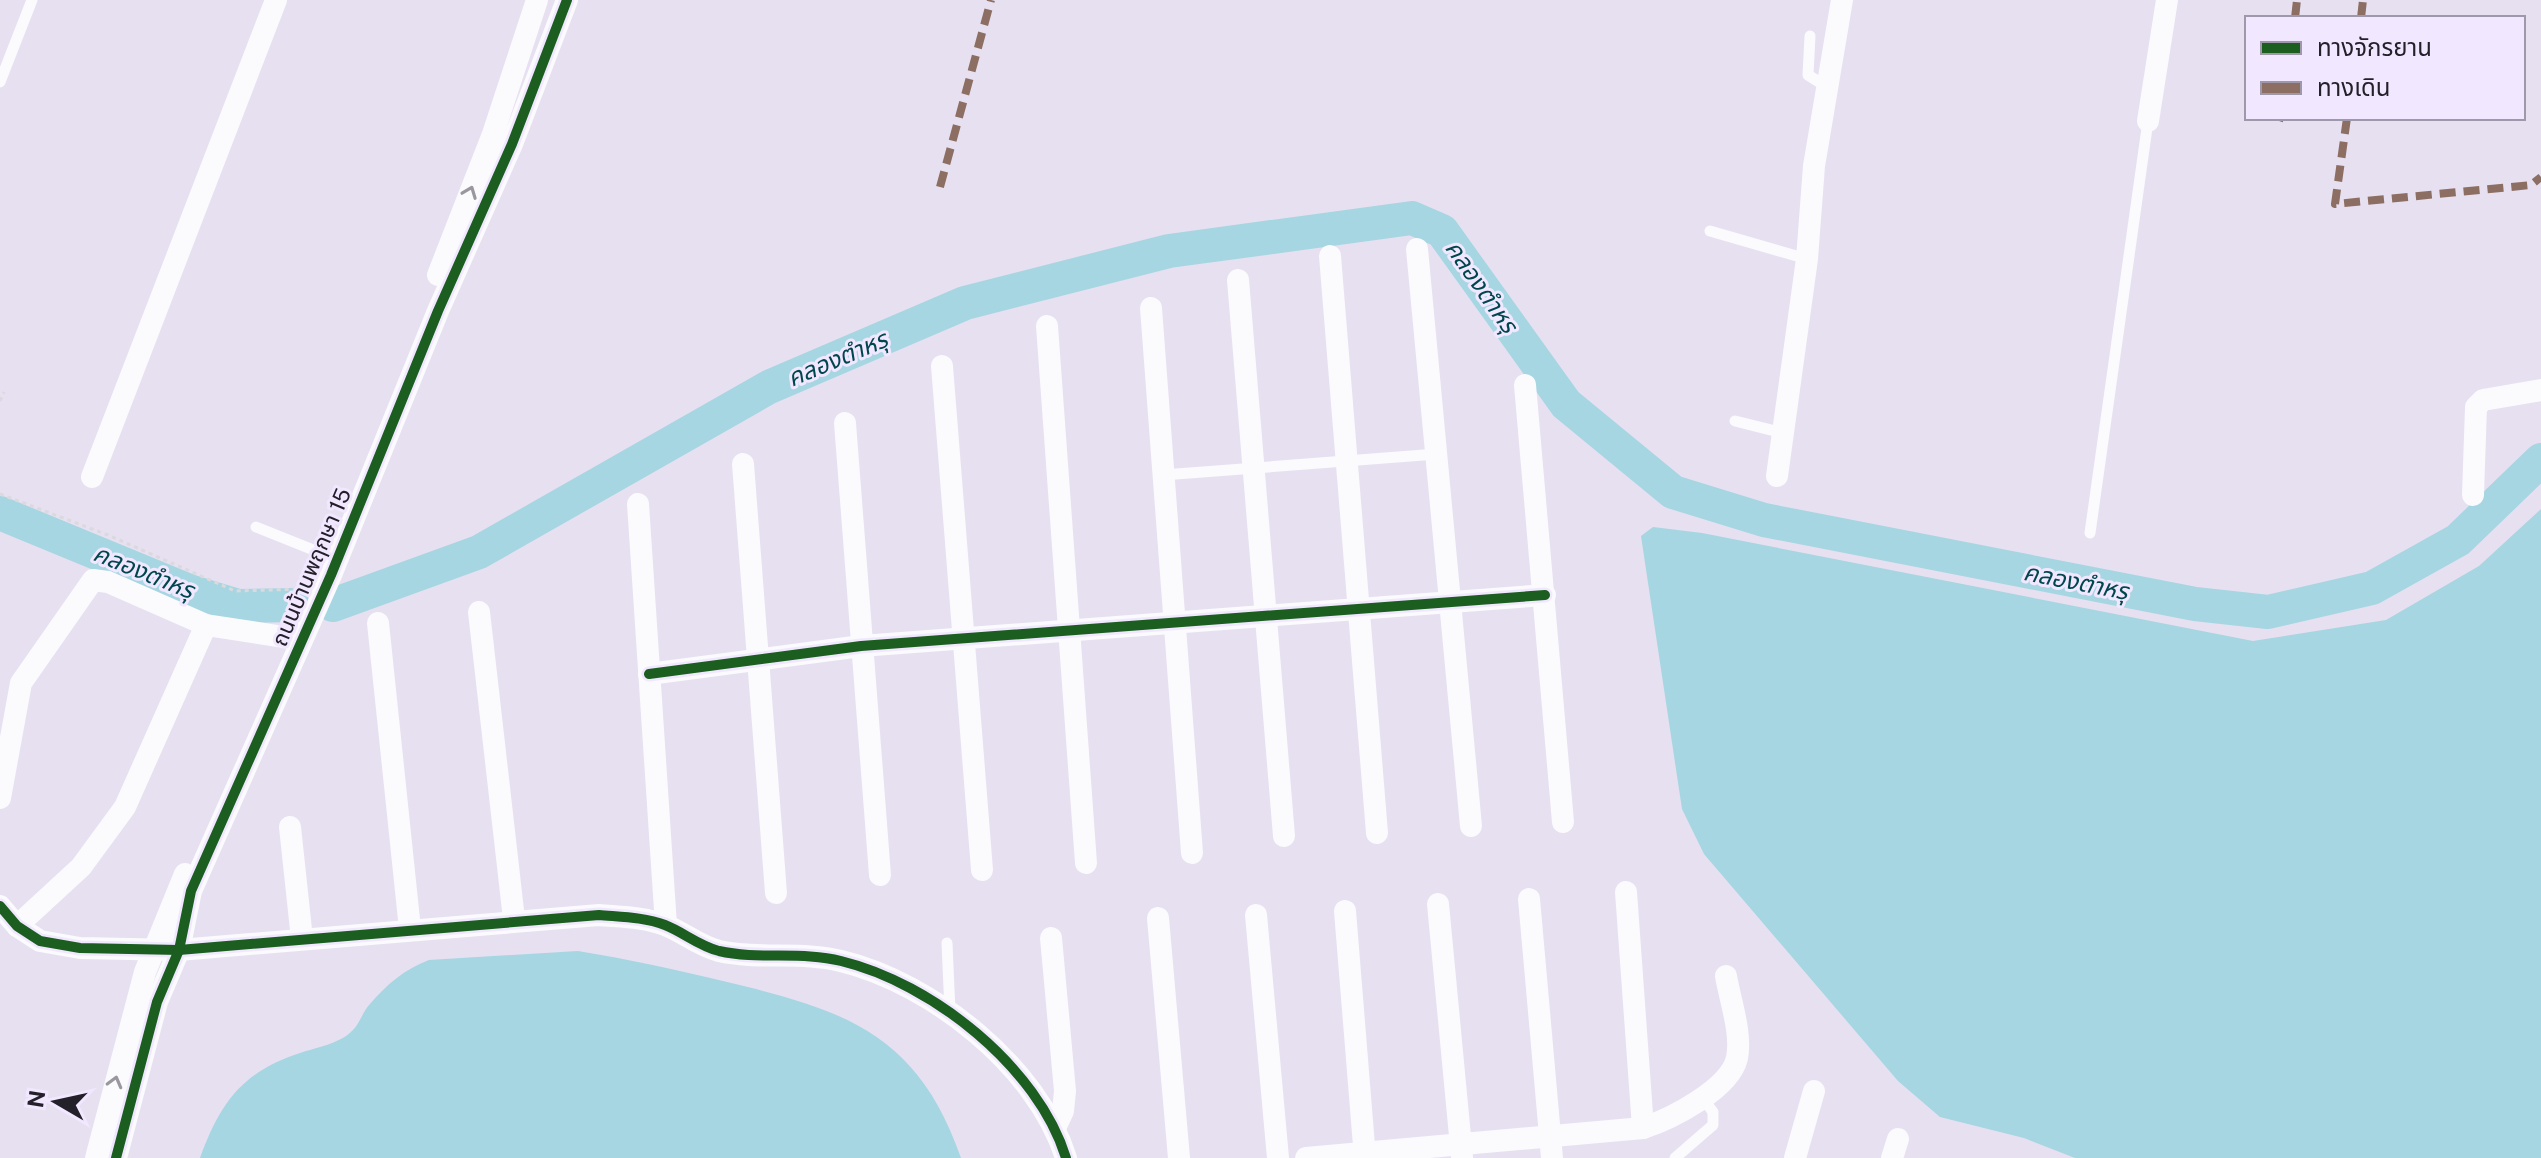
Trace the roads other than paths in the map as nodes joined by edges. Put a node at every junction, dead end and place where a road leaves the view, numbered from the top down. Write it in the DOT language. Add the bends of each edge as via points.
graph roads {
  1 [pos="32,0"];
  2 [pos="276,0"];
  3 [pos="537,0"];
  4 [pos="567,0"];
  5 [pos="1842,0"];
  6 [pos="2167,0"];
  7 [pos="1810,36"];
  8 [pos="0,82"];
  9 [pos="1827,87"];
  10 [pos="2148,121"];
  11 [pos="502,139"];
  12 [pos="1710,231"];
  13 [pos="1417,249"];
  14 [pos="1330,256"];
  15 [pos="1807,259"];
  16 [pos="1238,280"];
  17 [pos="1151,308"];
  18 [pos="1047,326"];
  19 [pos="942,366"];
  20 [pos="1525,385"];
  21 [pos="2541,390"];
  22 [pos="1735,421"];
  23 [pos="845,423"];
  24 [pos="1783,433"];
  25 [pos="1438,454"];
  26 [pos="1348,460"];
  27 [pos="743,464"];
  28 [pos="1254,467"];
  29 [pos="1163,475"];
  30 [pos="1777,476"];
  31 [pos="92,477"];
  32 [pos="2473,495"];
  33 [pos="638,504"];
  34 [pos="256,527"];
  35 [pos="2090,533"];
  36 [pos="326,555"];
  37 [pos="1545,595"];
  38 [pos="1452,602"];
  39 [pos="1360,609"];
  40 [pos="479,612"];
  41 [pos="1268,615"];
  42 [pos="378,623"];
  43 [pos="1173,623"];
  44 [pos="206,625"];
  45 [pos="1069,631"];
  46 [pos="290,638"];
  47 [pos="963,639"];
  48 [pos="861,646"];
  49 [pos="760,657"];
  50 [pos="649,674"];
  51 [pos="0,798"];
  52 [pos="1563,822"];
  53 [pos="1471,826"];
  54 [pos="290,827"];
  55 [pos="1377,833"];
  56 [pos="1284,836"];
  57 [pos="1192,853"];
  58 [pos="1086,863"];
  59 [pos="982,870"];
  60 [pos="880,875"];
  61 [pos="1626,892"];
  62 [pos="776,893"];
  63 [pos="1529,899"];
  64 [pos="1438,904"];
  65 [pos="0,906"];
  66 [pos="1345,911"];
  67 [pos="1256,915"];
  68 [pos="1158,918"];
  69 [pos="514,919"];
  70 [pos="666,925"];
  71 [pos="17,926"];
  72 [pos="410,929"];
  73 [pos="1051,938"];
  74 [pos="302,939"];
  75 [pos="947,943"];
  76 [pos="153,947"];
  77 [pos="179,950"];
  78 [pos="1726,976"];
  79 [pos="950,1011"];
  80 [pos="1814,1091"];
  81 [pos="1702,1097"];
  82 [pos="1055,1128"];
  83 [pos="1643,1128"];
  84 [pos="1550,1135"];
  85 [pos="1461,1151"];
  86 [pos="1364,1156"];
  87 [pos="96,1158"];
  88 [pos="116,1158"];
  89 [pos="1066,1158"];
  90 [pos="1179,1158"];
  91 [pos="1278,1158"];
  92 [pos="1306,1158"];
  93 [pos="1552,1158"];
  94 [pos="1675,1158"];
  95 [pos="1795,1158"];
  1 -- 8 [label="lane"];
  2 -- 31 [label="street"];
  3 -- 11 [label="street, ถนนบ้านพฤกษา 15"];
  4 -- 11 [label="street, ถนนบ้านพฤกษา 15"];
  5 -- 9 [label="street"];
  6 -- 10 [label="street"];
  7 -- 9 [label="lane" via="1808,75"];
  9 -- 15 [label="street"];
  10 -- 35 [label="lane"];
  36 -- 11 [label="street, ถนนบ้านพฤกษา 15, one-way"];
  11 -- 77 [label="street, ถนนบ้านพฤกษา 15" via="331,575 191,891"];
  12 -- 15 [label="lane"];
  13 -- 25 [label="street"];
  14 -- 26 [label="street"];
  15 -- 24 [label="street"];
  16 -- 28 [label="street"];
  17 -- 29 [label="street"];
  18 -- 45 [label="street"];
  19 -- 47 [label="street"];
  20 -- 37 [label="street"];
  21 -- 32 [label="street" via="2483,400 2476,407"];
  22 -- 24 [label="lane"];
  23 -- 48 [label="street"];
  24 -- 30 [label="street"];
  25 -- 26 [label="lane"];
  25 -- 38 [label="street"];
  26 -- 28 [label="lane"];
  26 -- 39 [label="street"];
  27 -- 49 [label="street"];
  28 -- 29 [label="lane"];
  28 -- 41 [label="street"];
  29 -- 43 [label="street"];
  33 -- 50 [label="street"];
  34 -- 36 [label="lane"];
  36 -- 46 [label="street, ถนนบ้านพฤกษา 15"];
  37 -- 38 [label="street"];
  37 -- 52 [label="street"];
  38 -- 39 [label="street"];
  38 -- 53 [label="street"];
  39 -- 41 [label="street"];
  39 -- 55 [label="street"];
  40 -- 69 [label="street"];
  41 -- 43 [label="street"];
  41 -- 56 [label="street"];
  42 -- 72 [label="street"];
  43 -- 45 [label="street"];
  43 -- 57 [label="street"];
  44 -- 46 [label="street"];
  44 -- 51 [label="street" via="93,580 21,683"];
  44 -- 71 [label="street" via="125,807 81,867"];
  45 -- 47 [label="street"];
  45 -- 58 [label="street"];
  46 -- 76 [label="street, ถนนบ้านพฤกษา 15"];
  47 -- 48 [label="street"];
  47 -- 59 [label="street"];
  48 -- 49 [label="street"];
  48 -- 60 [label="street"];
  49 -- 50 [label="street"];
  49 -- 62 [label="street"];
  50 -- 70 [label="street"];
  54 -- 74 [label="street"];
  61 -- 83 [label="street"];
  63 -- 84 [label="street"];
  64 -- 85 [label="street"];
  65 -- 71 [label="street"];
  66 -- 86 [label="street"];
  67 -- 91 [label="street"];
  68 -- 90 [label="street"];
  69 -- 70 [label="street" via="599,915"];
  69 -- 72 [label="street"];
  70 -- 79 [label="street" via="719,951 839,960 886,975"];
  71 -- 76 [label="street" via="40,941 80,948"];
  72 -- 74 [label="street"];
  73 -- 82 [label="street" via="1065,1091"];
  74 -- 77 [label="street"];
  75 -- 79 [label="lane"];
  76 -- 77 [label="street"];
  87 -- 76 [label="street, ถนนบ้านพฤกษา 15, one-way"];
  77 -- 88 [label="street, ถนนบ้านพฤกษา 15" via="157,1002"];
  78 -- 81 [label="street" via="1737,1061"];
  79 -- 82 [label="street" via="979,1033"];
  80 -- 95 [label="street"];
  81 -- 83 [label="street" via="1687,1110"];
  81 -- 94 [label="lane" via="1713,1112 1713,1125"];
  82 -- 89 [label="street"];
  83 -- 84 [label="street"];
  84 -- 85 [label="street"];
  84 -- 93 [label="street"];
  85 -- 86 [label="street"];
  86 -- 92 [label="street"];
}
